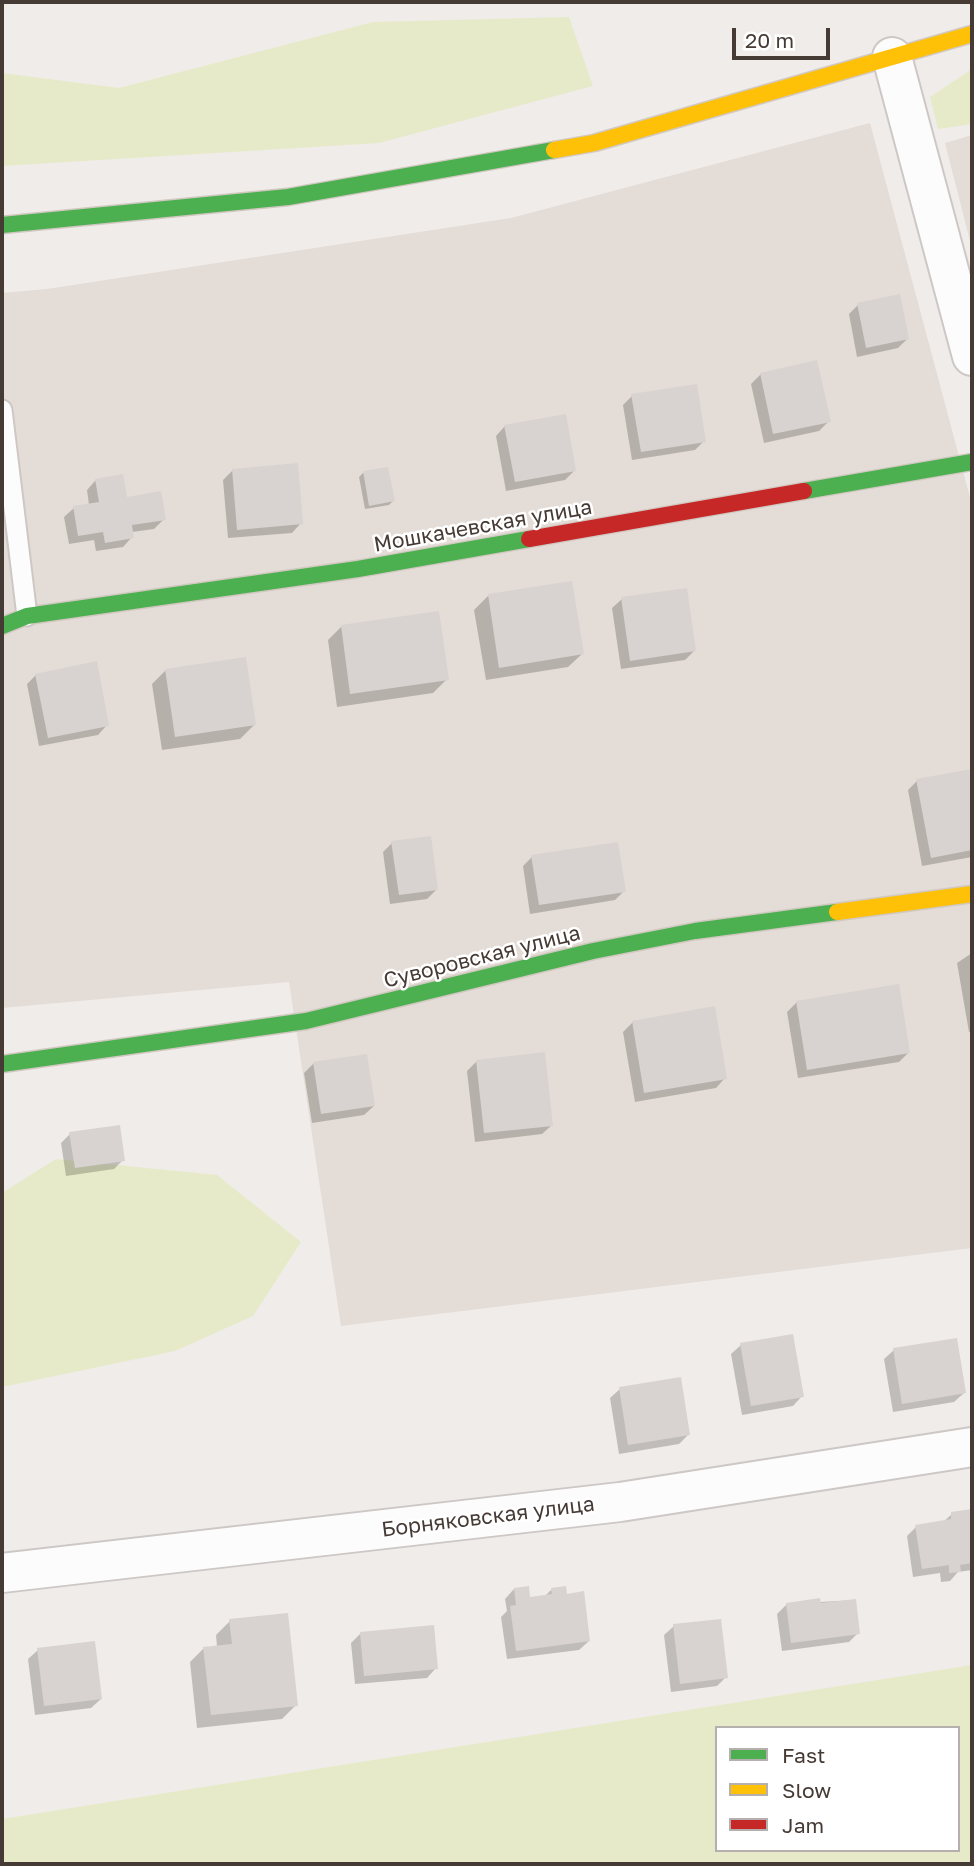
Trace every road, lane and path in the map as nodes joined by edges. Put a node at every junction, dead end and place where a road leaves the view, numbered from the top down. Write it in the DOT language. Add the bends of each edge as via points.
graph roads {
  1 [pos="972,34"];
  2 [pos="892,57"];
  3 [pos="2,225"];
  4 [pos="972,356"];
  5 [pos="2,410"];
  6 [pos="972,462"];
  7 [pos="27,616"];
  8 [pos="2,626"];
  9 [pos="972,894"];
  10 [pos="2,1064"];
  11 [pos="972,1447"];
  12 [pos="2,1573"];
  1 -- 2 [label="street"];
  2 -- 3 [label="street" via="594,143 288,197"];
  2 -- 4 [label="street"];
  5 -- 7 [label="lane"];
  6 -- 7 [label="street, Мошкачевская улица" via="358,569"];
  7 -- 8 [label="street, Мошкачевская улица"];
  9 -- 10 [label="street, Суворовская улица" via="695,931 593,951 306,1021"];
  11 -- 12 [label="street, Борняковская улица" via="620,1502"];
}
